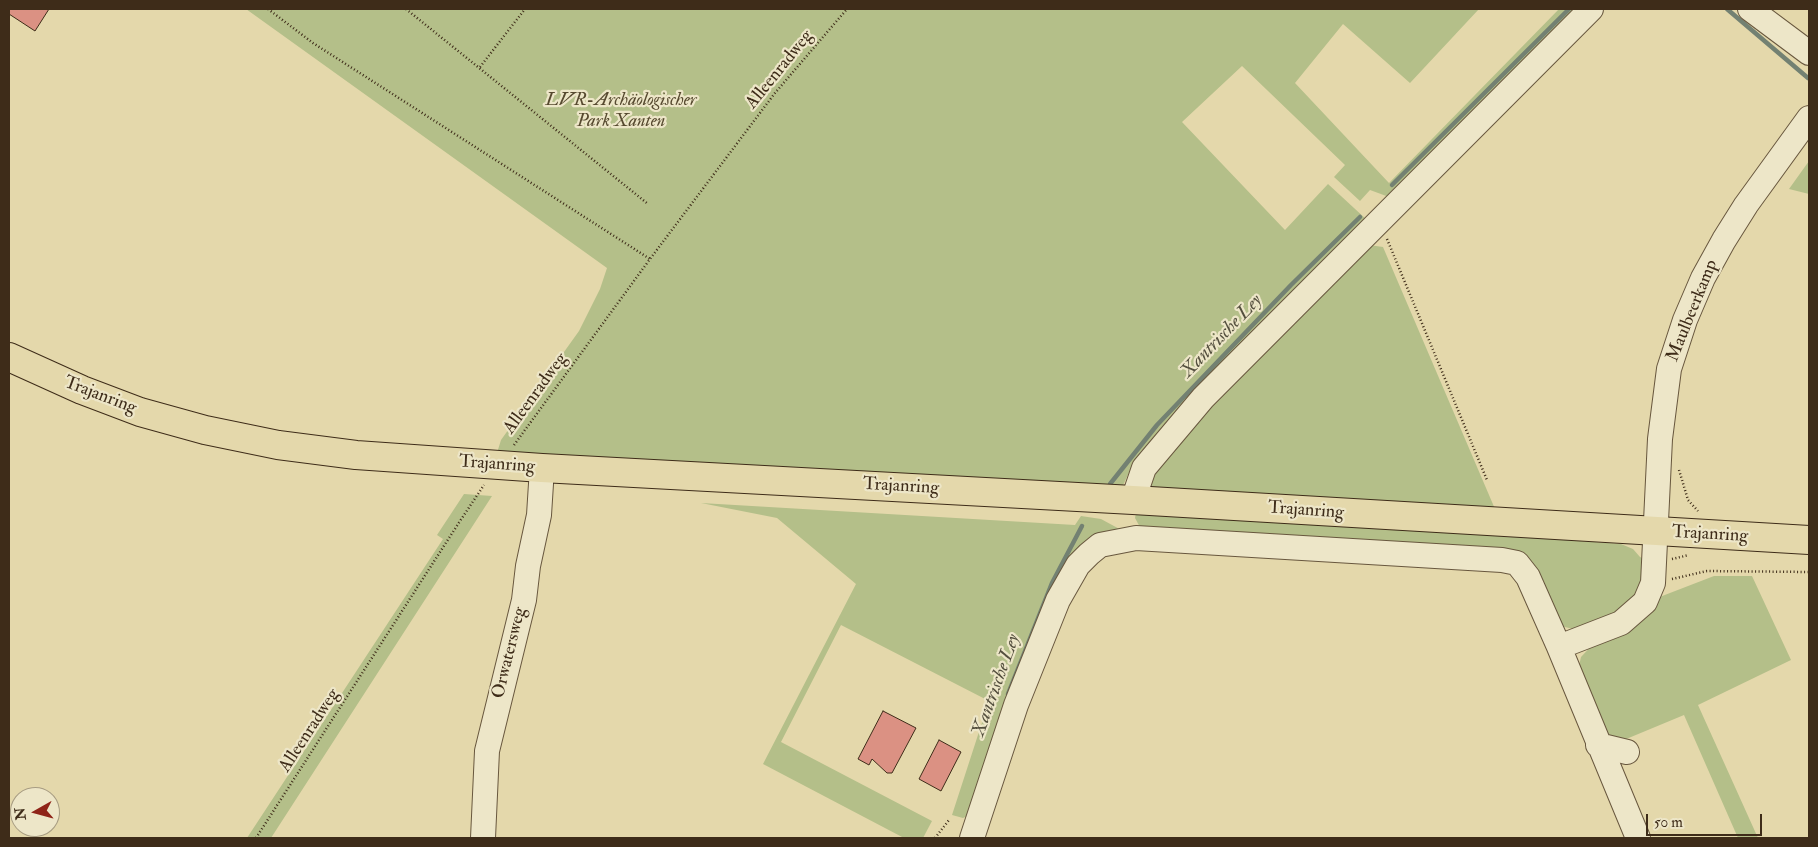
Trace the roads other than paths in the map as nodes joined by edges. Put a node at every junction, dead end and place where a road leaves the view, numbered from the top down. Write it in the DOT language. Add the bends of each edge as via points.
graph roads {
  1 [pos="1590,9"];
  2 [pos="1750,9"];
  3 [pos="1809,53"];
  4 [pos="1809,118"];
  5 [pos="9,357"];
  6 [pos="542,468"];
  7 [pos="1134,500"];
  8 [pos="1656,532"];
  9 [pos="1809,540"];
  10 [pos="1559,647"];
  11 [pos="1598,745"];
  12 [pos="1627,752"];
  13 [pos="483,838"];
  14 [pos="972,838"];
  15 [pos="1638,838"];
  1 -- 7 [label="street" via="1202,398 1144,468"];
  2 -- 3 [label="street"];
  4 -- 8 [label="street, Maulbeerkamp" via="1724,240 1685,320 1669,369 1660,440"];
  5 -- 6 [label="main road, Trajanring" via="140,412 240,438 356,455"];
  6 -- 7 [label="main road, Trajanring"];
  6 -- 13 [label="street, Orwatersweg" via="539,516 524,600 487,751"];
  7 -- 8 [label="main road, Trajanring"];
  8 -- 9 [label="main road, Trajanring"];
  8 -- 10 [label="street, Maulbeerkamp" via="1655,573 1644,602 1621,623"];
  10 -- 11 [label="street"];
  10 -- 14 [label="street" via="1528,578 1517,563 1136,538 1108,543 1078,565 1058,600 1016,704"];
  11 -- 12 [label="street"];
  11 -- 15 [label="street"];
}
